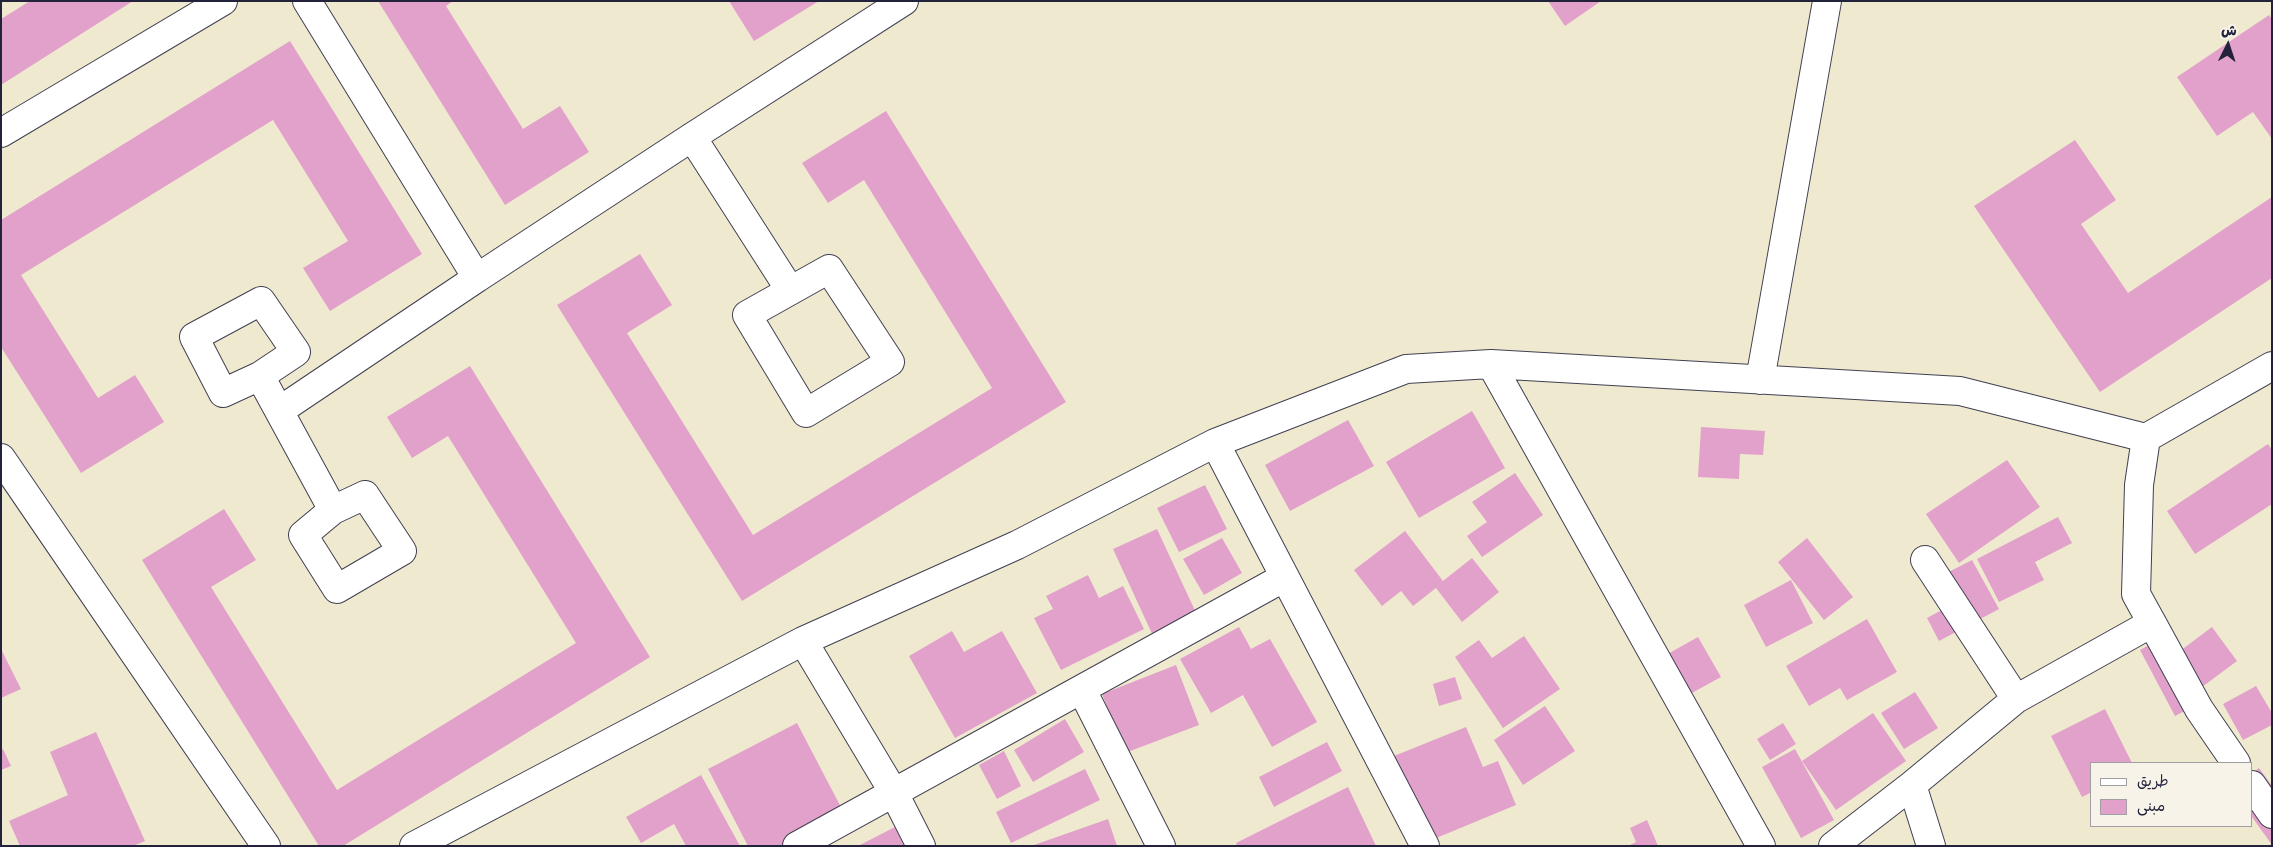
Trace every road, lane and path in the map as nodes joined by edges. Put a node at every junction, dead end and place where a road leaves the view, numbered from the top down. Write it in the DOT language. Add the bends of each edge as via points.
graph roads {
  1 [pos="224,1"];
  2 [pos="307,1"];
  3 [pos="904,1"];
  4 [pos="1828,1"];
  5 [pos="1,133"];
  6 [pos="692,137"];
  7 [pos="477,278"];
  8 [pos="790,290"];
  9 [pos="1491,364"];
  10 [pos="2272,366"];
  11 [pos="260,376"];
  12 [pos="1760,380"];
  13 [pos="279,411"];
  14 [pos="2146,438"];
  15 [pos="1215,443"];
  16 [pos="1,458"];
  17 [pos="333,510"];
  18 [pos="1925,560"];
  19 [pos="1285,577"];
  20 [pos="2152,623"];
  21 [pos="803,641"];
  22 [pos="1082,690"];
  23 [pos="2016,699"];
  24 [pos="2235,762"];
  25 [pos="1912,785"];
  26 [pos="2253,786"];
  27 [pos="894,793"];
  28 [pos="2272,814"];
  29 [pos="266,846"];
  30 [pos="414,846"];
  31 [pos="798,846"];
  32 [pos="922,846"];
  33 [pos="1161,846"];
  34 [pos="1425,846"];
  35 [pos="1761,846"];
  36 [pos="1833,846"];
  37 [pos="1931,846"];
  1 -- 5 [label="street"];
  2 -- 7 [label="street"];
  3 -- 6 [label="street"];
  4 -- 12 [label="street"];
  6 -- 7 [label="street"];
  6 -- 8 [label="street"];
  7 -- 13 [label="street"];
  8 -- 8 [label="street" via="747,315 806,413 890,362 829,269"];
  9 -- 12 [label="street"];
  9 -- 15 [label="street" via="1406,369"];
  9 -- 35 [label="street"];
  10 -- 14 [label="street"];
  11 -- 13 [label="street"];
  12 -- 14 [label="street" via="1960,391"];
  13 -- 17 [label="street"];
  14 -- 20 [label="street" via="2139,485 2136,594"];
  15 -- 19 [label="street"];
  15 -- 21 [label="street" via="1017,545"];
  16 -- 29 [label="street"];
  18 -- 23 [label="street"];
  19 -- 22 [label="street"];
  19 -- 34 [label="street"];
  20 -- 23 [label="street"];
  20 -- 24 [label="street" via="2199,710"];
  21 -- 27 [label="street"];
  21 -- 30 [label="street"];
  22 -- 27 [label="street"];
  22 -- 33 [label="street"];
  23 -- 25 [label="street"];
  25 -- 36 [label="street"];
  25 -- 37 [label="street"];
  26 -- 28 [label="street"];
  27 -- 31 [label="street"];
  27 -- 32 [label="street"];
}
